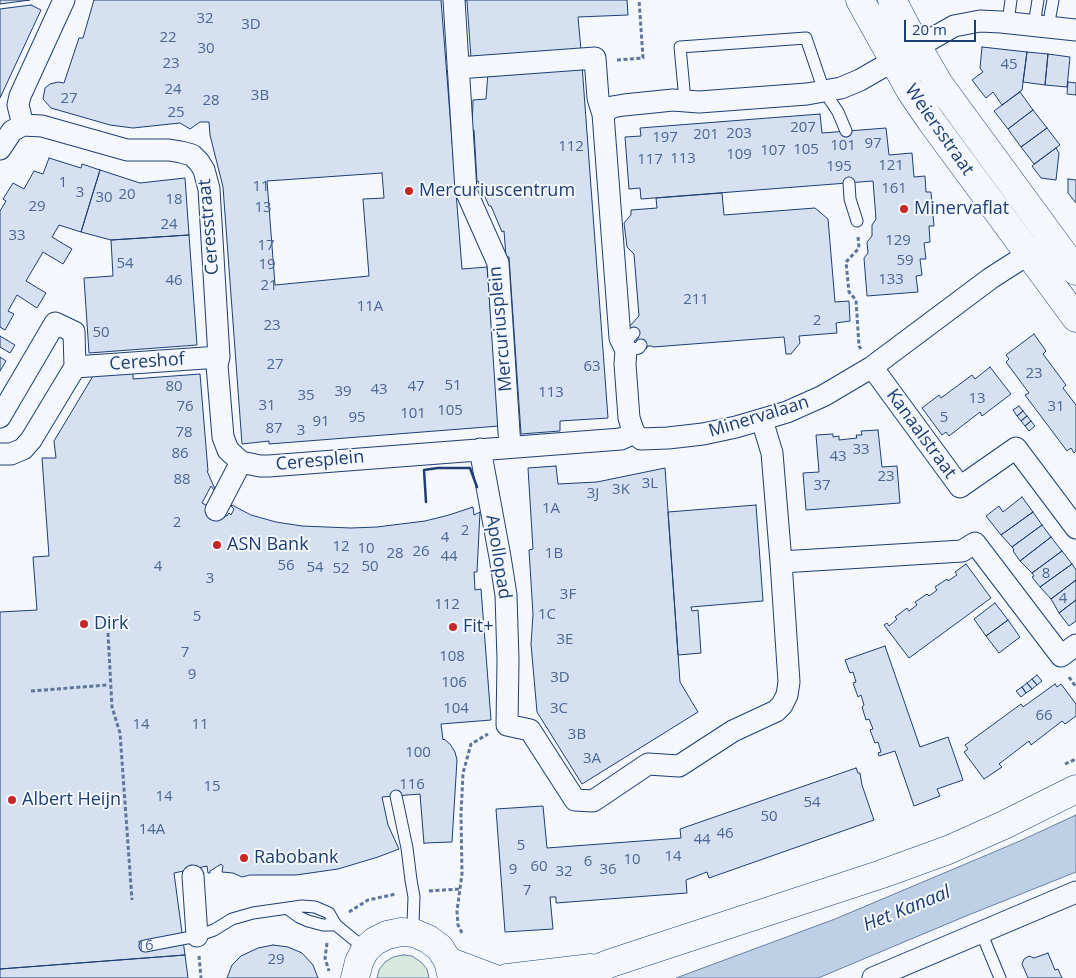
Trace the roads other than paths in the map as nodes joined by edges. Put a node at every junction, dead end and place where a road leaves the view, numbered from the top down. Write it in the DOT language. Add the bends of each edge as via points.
graph roads {
  1 [pos="64,0"];
  2 [pos="454,0"];
  3 [pos="860,0"];
  4 [pos="892,0"];
  5 [pos="1011,0"];
  6 [pos="1038,0"];
  7 [pos="1053,0"];
  8 [pos="1008,22"];
  9 [pos="1041,26"];
  10 [pos="1076,30"];
  11 [pos="918,47"];
  12 [pos="894,60"];
  13 [pos="458,68"];
  14 [pos="824,91"];
  15 [pos="685,100"];
  16 [pos="603,114"];
  17 [pos="23,125"];
  18 [pos="846,131"];
  19 [pos="0,149"];
  20 [pos="849,183"];
  21 [pos="857,221"];
  22 [pos="1052,238"];
  23 [pos="1029,255"];
  24 [pos="1076,270"];
  25 [pos="1076,318"];
  26 [pos="219,357"];
  27 [pos="872,367"];
  28 [pos="75,368"];
  29 [pos="0,417"];
  30 [pos="762,420"];
  31 [pos="634,434"];
  32 [pos="510,447"];
  33 [pos="480,449"];
  34 [pos="0,454"];
  35 [pos="241,462"];
  36 [pos="216,510"];
  37 [pos="1076,528"];
  38 [pos="781,562"];
  39 [pos="1069,650"];
  40 [pos="1076,789"];
  41 [pos="396,796"];
  42 [pos="192,876"];
  43 [pos="1076,892"];
  44 [pos="414,928"];
  45 [pos="981,932"];
  46 [pos="189,937"];
  47 [pos="145,946"];
  48 [pos="362,947"];
  49 [pos="603,966"];
  50 [pos="450,969"];
  51 [pos="355,978"];
  52 [pos="493,978"];
  53 [pos="507,978"];
  54 [pos="574,978"];
  55 [pos="873,978"];
  56 [pos="1000,978"];
  1 -- 17 [label="street" via="20,96 18,105"];
  2 -- 13 [label="street, Mercuriusplein"];
  3 -- 12 [label="main road, Weiersstraat"];
  4 -- 11 [label="main road, Weiersstraat"];
  5 -- 8 [label="lane"];
  6 -- 9 [label="lane"];
  7 -- 9 [label="lane"];
  8 -- 9 [label="street"];
  8 -- 11 [label="street" via="980,21 954,26"];
  9 -- 10 [label="street"];
  11 -- 12 [label="street"];
  11 -- 22 [label="main road, Weiersstraat" via="944,90"];
  12 -- 14 [label="street" via="860,80"];
  12 -- 23 [label="main road, Weiersstraat" via="931,121"];
  13 -- 16 [label="street" via="595,58 598,98"];
  13 -- 32 [label="street, Mercuriusplein" via="466,191 498,263"];
  14 -- 15 [label="street" via="699,102"];
  14 -- 15 [label="lane" via="806,38 796,38 680,47"];
  14 -- 18 [label="lane"];
  15 -- 16 [label="street" via="612,106"];
  16 -- 31 [label="street" via="620,338 634,343 625,364 629,418"];
  17 -- 19 [label="street" via="12,131"];
  17 -- 26 [label="street, Ceresstraat" via="49,127 127,150 181,152 192,155 199,162 209,189"];
  20 -- 21 [label="lane"];
  22 -- 23 [label="street, Minervalaan"];
  22 -- 24 [label="main road, Weiersstraat"];
  23 -- 25 [label="main road, Weiersstraat"];
  23 -- 27 [label="street, Minervalaan" via="991,278"];
  26 -- 28 [label="street, Cereshof"];
  26 -- 35 [label="street" via="223,437 228,450"];
  27 -- 30 [label="street, Minervalaan" via="822,396"];
  27 -- 37 [label="street, Kanaalstraat" via="960,486 1016,448"];
  28 -- 29 [label="street" via="74,332 55,323"];
  28 -- 34 [label="street" via="31,440 23,449"];
  30 -- 31 [label="street, Minervalaan" via="703,434 668,438 641,439"];
  30 -- 38 [label="street" via="772,453"];
  31 -- 32 [label="street, Minervalaan" via="621,439"];
  32 -- 33 [label="street, Ceresplein"];
  33 -- 35 [label="street, Ceresplein" via="269,466"];
  33 -- 38 [label="street, Apollopad" via="506,595 507,725 530,730 575,800 593,801 648,764 679,766 733,731 782,705 789,682"];
  35 -- 36 [label="street"];
  38 -- 39 [label="street" via="962,551 975,543"];
  40 -- 49 [label="main road" via="948,850"];
  41 -- 44 [label="lane" via="413,892"];
  42 -- 46 [label="street"];
  43 -- 45 [label="street"];
  44 -- 48 [label="main road" via="387,935"];
  44 -- 50 [label="main road" via="440,948"];
  45 -- 55 [label="street"];
  45 -- 56 [label="lane"];
  46 -- 47 [label="lane"];
  46 -- 48 [label="lane" via="214,930 232,919 288,909 308,921 336,925"];
  48 -- 51 [label="main road"];
  49 -- 53 [label="main road"];
  49 -- 54 [label="main road"];
  50 -- 52 [label="main road"];
}
